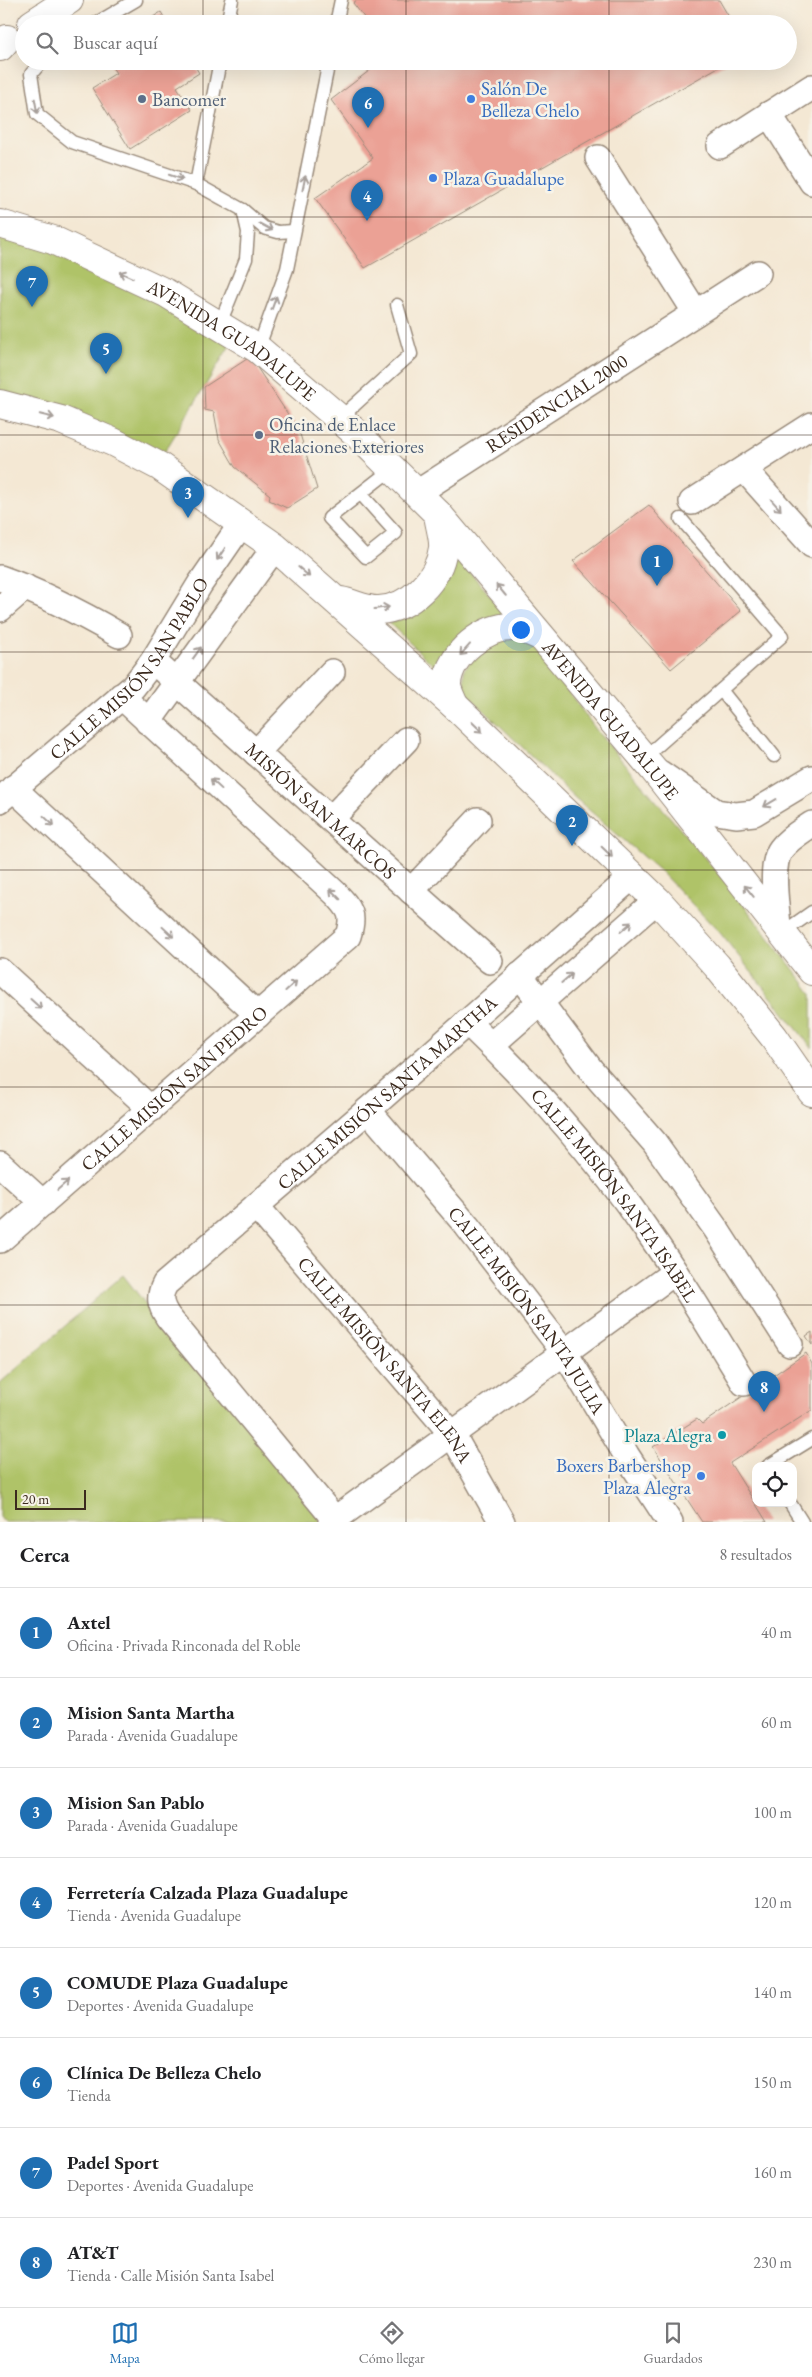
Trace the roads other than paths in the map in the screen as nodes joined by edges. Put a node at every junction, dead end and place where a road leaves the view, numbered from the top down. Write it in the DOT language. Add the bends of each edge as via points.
graph roads {
  1 [pos="69,0"];
  2 [pos="136,0"];
  3 [pos="232,0"];
  4 [pos="341,0"];
  5 [pos="46,15"];
  6 [pos="110,15"];
  7 [pos="229,15"];
  8 [pos="338,15"];
  9 [pos="34,70"];
  10 [pos="218,70"];
  11 [pos="327,70"];
  12 [pos="812,87"];
  13 [pos="769,114"];
  14 [pos="720,146"];
  15 [pos="598,158"];
  16 [pos="812,182"];
  17 [pos="196,184"];
  18 [pos="0,208"];
  19 [pos="243,210"];
  20 [pos="0,224"];
  21 [pos="294,231"];
  22 [pos="53,240"];
  23 [pos="758,273"];
  24 [pos="397,305"];
  25 [pos="696,313"];
  26 [pos="218,326"];
  27 [pos="258,349"];
  28 [pos="0,404"];
  29 [pos="340,419"];
  30 [pos="812,425"];
  31 [pos="392,469"];
  32 [pos="744,469"];
  33 [pos="417,493"];
  34 [pos="361,494"];
  35 [pos="686,510"];
  36 [pos="438,514"];
  37 [pos="242,523"];
  38 [pos="812,545"];
  39 [pos="275,547"];
  40 [pos="0,578"];
  41 [pos="25,587"];
  42 [pos="335,599"];
  43 [pos="0,608"];
  44 [pos="120,635"];
  45 [pos="540,636"];
  46 [pos="153,661"];
  47 [pos="332,672"];
  48 [pos="176,682"];
  49 [pos="721,690"];
  50 [pos="121,696"];
  51 [pos="454,705"];
  52 [pos="148,722"];
  53 [pos="406,740"];
  54 [pos="256,753"];
  55 [pos="774,756"];
  56 [pos="649,764"];
  57 [pos="812,778"];
  58 [pos="6,794"];
  59 [pos="331,819"];
  60 [pos="478,820"];
  61 [pos="812,824"];
  62 [pos="633,876"];
  63 [pos="411,891"];
  64 [pos="657,900"];
  65 [pos="812,912"];
  66 [pos="780,930"];
  67 [pos="490,960"];
  68 [pos="0,971"];
  69 [pos="812,971"];
  70 [pos="520,975"];
  71 [pos="540,1002"];
  72 [pos="258,1015"];
  73 [pos="467,1022"];
  74 [pos="491,1045"];
  75 [pos="812,1092"];
  76 [pos="151,1109"];
  77 [pos="368,1110"];
  78 [pos="0,1164"];
  79 [pos="42,1203"];
  80 [pos="256,1206"];
  81 [pos="0,1240"];
  82 [pos="675,1272"];
  83 [pos="790,1344"];
  84 [pos="565,1352"];
  85 [pos="744,1382"];
  86 [pos="452,1434"];
  87 [pos="812,1440"];
  88 [pos="775,1462"];
  89 [pos="793,1507"];
  90 [pos="334,1521"];
  91 [pos="502,1522"];
  92 [pos="670,1522"];
  93 [pos="802,1522"];
  1 -- 5 [label="main road"];
  2 -- 6 [label="lane"];
  3 -- 7 [label="lane"];
  4 -- 8 [label="lane"];
  9 -- 17 [label="lane, one-way" via="31,74 38,114 72,142"];
  10 -- 17 [label="lane"];
  21 -- 11 [label="lane, one-way"];
  12 -- 13 [label="street"];
  13 -- 14 [label="street"];
  13 -- 16 [label="street"];
  15 -- 25 [label="street"];
  17 -- 19 [label="lane"];
  18 -- 22 [label="main road" via="13,219"];
  19 -- 21 [label="lane, one-way" via="264,228 278,232"];
  19 -- 26 [label="lane" via="248,232 246,259"];
  20 -- 22 [label="main road, AVENIDA GUADALUPE"];
  27 -- 21 [label="lane, one-way" via="286,269"];
  26 -- 22 [label="main road, AVENIDA GUADALUPE, one-way" via="166,293"];
  23 -- 25 [label="street, RESIDENCIAL 2000"];
  24 -- 29 [label="lane" via="411,354"];
  25 -- 33 [label="street, RESIDENCIAL 2000"];
  26 -- 27 [label="main road, AVENIDA GUADALUPE"];
  27 -- 29 [label="main road, AVENIDA GUADALUPE"];
  28 -- 37 [label="main road, one-way" via="61,420 113,442 159,466"];
  29 -- 31 [label="main road, AVENIDA GUADALUPE"];
  30 -- 32 [label="street"];
  31 -- 33 [label="main road, AVENIDA GUADALUPE"];
  31 -- 34 [label="lane"];
  32 -- 35 [label="street"];
  32 -- 38 [label="street, one-way"];
  33 -- 36 [label="main road, AVENIDA GUADALUPE"];
  34 -- 34 [label="lane" via="329,518 366,557 396,534"];
  35 -- 49 [label="lane" via="782,636"];
  42 -- 36 [label="main road, one-way" via="378,610 404,603 422,590 436,570 443,547"];
  45 -- 36 [label="main road, AVENIDA GUADALUPE, one-way"];
  37 -- 39 [label="main road"];
  37 -- 46 [label="street, CALLE MISIÓN SAN PABLO, one-way"];
  39 -- 42 [label="main road, one-way"];
  48 -- 39 [label="street, CALLE MISIÓN SAN PABLO, one-way"];
  40 -- 41 [label="street"];
  41 -- 43 [label="street"];
  41 -- 44 [label="street"];
  42 -- 51 [label="main road"];
  45 -- 51 [label="main road, one-way" via="514,627 489,631 473,642 454,663 447,684"];
  45 -- 56 [label="main road, AVENIDA GUADALUPE"];
  46 -- 48 [label="street, MISIÓN SAN MARCOS"];
  46 -- 50 [label="street, CALLE MISIÓN SAN PABLO" via="133,687"];
  47 -- 54 [label="street"];
  48 -- 52 [label="street, CALLE MISIÓN SAN PABLO"];
  48 -- 54 [label="street, MISIÓN SAN MARCOS"];
  49 -- 55 [label="lane"];
  49 -- 56 [label="lane"];
  50 -- 52 [label="street"];
  50 -- 58 [label="street, CALLE MISIÓN SAN PABLO"];
  51 -- 62 [label="main road, one-way"];
  72 -- 52 [label="street, CALLE MISIÓN SAN PEDRO, one-way" via="348,936 352,923 349,908"];
  53 -- 59 [label="street"];
  54 -- 59 [label="street, MISIÓN SAN MARCOS"];
  57 -- 56 [label="street, one-way" via="754,813 736,815 716,812"];
  66 -- 56 [label="main road, AVENIDA GUADALUPE, one-way"];
  58 -- 72 [label="street, one-way"];
  59 -- 63 [label="street, MISIÓN SAN MARCOS"];
  60 -- 63 [label="street"];
  61 -- 66 [label="street" via="786,843 776,861"];
  62 -- 64 [label="main road"];
  62 -- 70 [label="street, CALLE MISIÓN SANTA MARTHA"];
  63 -- 67 [label="street, MISIÓN SAN MARCOS"];
  71 -- 64 [label="street, CALLE MISIÓN SANTA MARTHA, one-way"];
  64 -- 75 [label="main road" via="717,966 774,1037"];
  65 -- 66 [label="lane"];
  66 -- 69 [label="main road, AVENIDA GUADALUPE"];
  68 -- 76 [label="street, one-way"];
  70 -- 71 [label="street"];
  70 -- 73 [label="street, CALLE MISIÓN SANTA MARTHA"];
  71 -- 74 [label="street, CALLE MISIÓN SANTA MARTHA"];
  71 -- 83 [label="street" via="591,1070 654,1142 716,1229"];
  72 -- 76 [label="street, CALLE MISIÓN SAN PEDRO"];
  73 -- 74 [label="street, CALLE MISIÓN SANTA ISABEL"];
  73 -- 77 [label="street, CALLE MISIÓN SANTA MARTHA"];
  74 -- 82 [label="street, CALLE MISIÓN SANTA ISABEL" via="590,1154"];
  79 -- 76 [label="street, CALLE MISIÓN SAN PEDRO, one-way"];
  77 -- 80 [label="street, CALLE MISIÓN SANTA MARTHA"];
  77 -- 84 [label="street, CALLE MISIÓN SANTA JULIA" via="467,1226"];
  78 -- 79 [label="street"];
  79 -- 81 [label="street, CALLE MISIÓN SAN PEDRO"];
  80 -- 86 [label="street, CALLE MISIÓN SANTA ELENA"];
  80 -- 90 [label="street, CALLE MISIÓN SANTA MARTHA" via="165,1284 160,1294 161,1306"];
  82 -- 84 [label="street"];
  82 -- 85 [label="street, CALLE MISIÓN SANTA ISABEL"];
  84 -- 86 [label="street"];
  84 -- 92 [label="street, CALLE MISIÓN SANTA JULIA"];
  86 -- 90 [label="street"];
  86 -- 91 [label="street, CALLE MISIÓN SANTA ELENA"];
  87 -- 88 [label="lane"];
  89 -- 93 [label="lane"];
}
